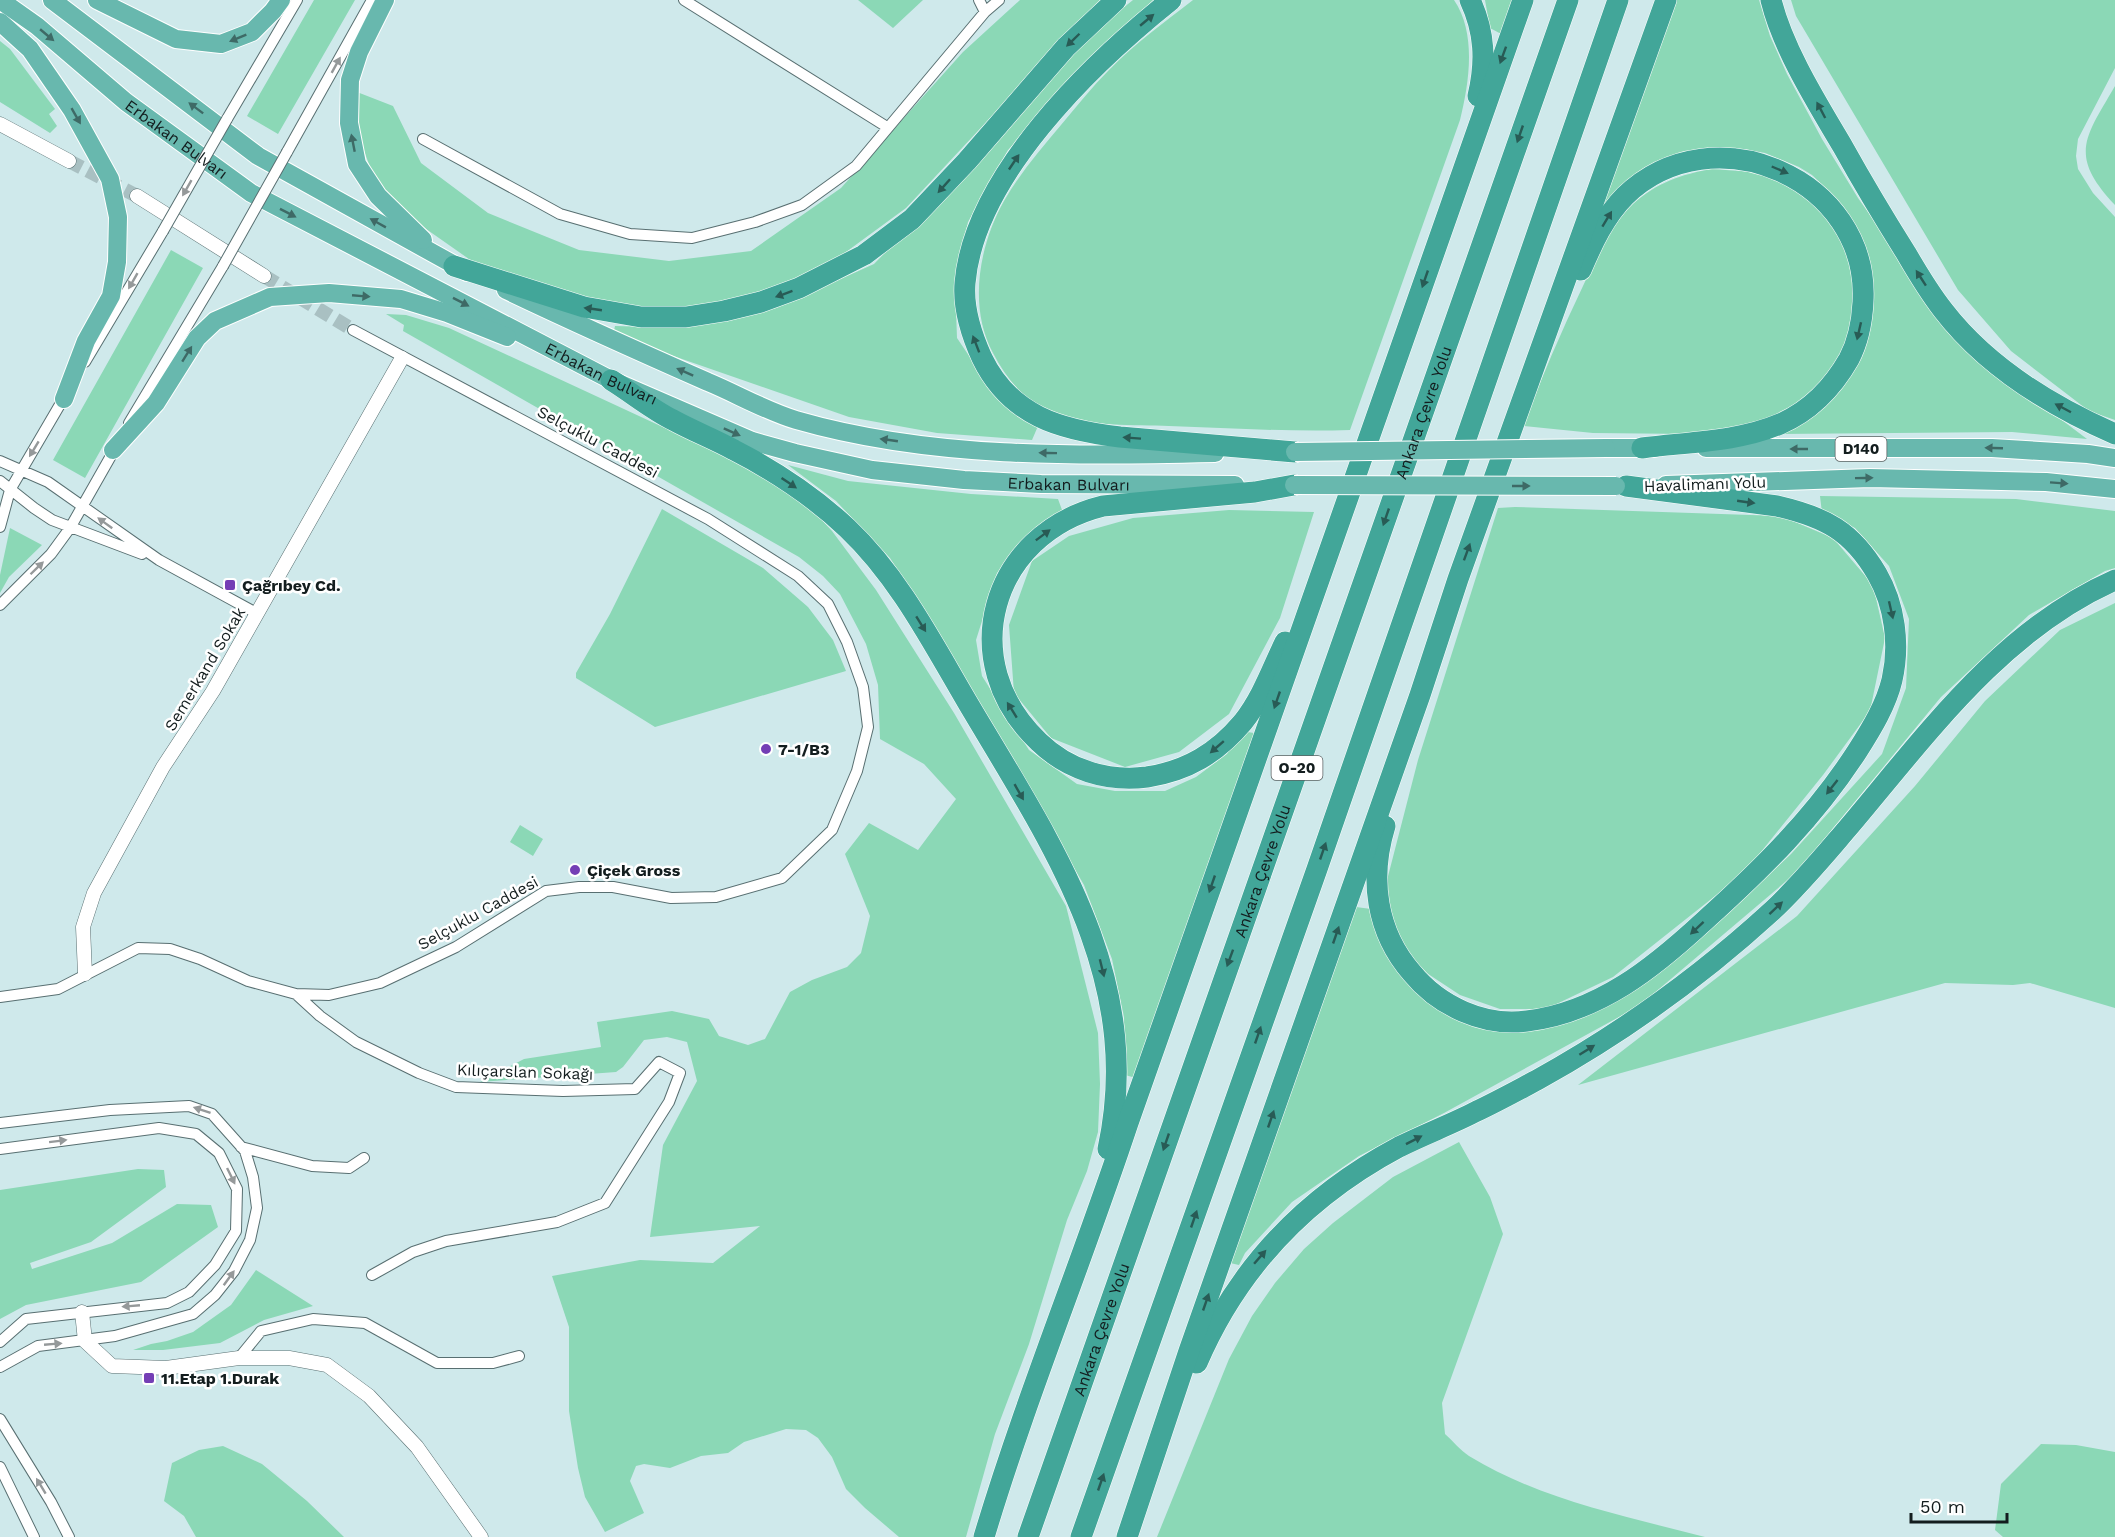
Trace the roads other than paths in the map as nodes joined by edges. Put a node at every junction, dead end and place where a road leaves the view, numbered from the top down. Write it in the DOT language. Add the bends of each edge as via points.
graph roads {
  1 [pos="0,0"];
  2 [pos="52,0"];
  3 [pos="97,0"];
  4 [pos="280,0"];
  5 [pos="297,0"];
  6 [pos="372,0"];
  7 [pos="385,0"];
  8 [pos="684,0"];
  9 [pos="979,0"];
  10 [pos="999,0"];
  11 [pos="1116,0"];
  12 [pos="1171,0"];
  13 [pos="1470,0"];
  14 [pos="1523,0"];
  15 [pos="1568,0"];
  16 [pos="1618,0"];
  17 [pos="1666,0"];
  18 [pos="1771,0"];
  19 [pos="985,12"];
  20 [pos="0,22"];
  21 [pos="887,127"];
  22 [pos="2,129"];
  23 [pos="423,139"];
  24 [pos="69,161"];
  25 [pos="137,196"];
  26 [pos="1440,236"];
  27 [pos="454,266"];
  28 [pos="264,276"];
  29 [pos="354,330"];
  30 [pos="402,358"];
  31 [pos="611,380"];
  32 [pos="1385,393"];
  33 [pos="64,399"];
  34 [pos="1513,424"];
  35 [pos="2115,434"];
  36 [pos="1642,448"];
  37 [pos="113,450"];
  38 [pos="1295,452"];
  39 [pos="2115,458"];
  40 [pos="0,461"];
  41 [pos="21,471"];
  42 [pos="0,481"];
  43 [pos="1294,485"];
  44 [pos="1621,486"];
  45 [pos="2115,489"];
  46 [pos="10,490"];
  47 [pos="81,506"];
  48 [pos="0,527"];
  49 [pos="70,528"];
  50 [pos="159,560"];
  51 [pos="1458,579"];
  52 [pos="2115,580"];
  53 [pos="0,605"];
  54 [pos="258,614"];
  55 [pos="85,974"];
  56 [pos="296,994"];
  57 [pos="0,997"];
  58 [pos="0,1123"];
  59 [pos="241,1147"];
  60 [pos="0,1149"];
  61 [pos="364,1158"];
  62 [pos="372,1275"];
  63 [pos="1071,1290"];
  64 [pos="82,1312"];
  65 [pos="85,1341"];
  66 [pos="0,1342"];
  67 [pos="519,1356"];
  68 [pos="238,1358"];
  69 [pos="0,1366"];
  70 [pos="0,1419"];
  71 [pos="0,1467"];
  72 [pos="34,1537"];
  73 [pos="69,1537"];
  74 [pos="481,1537"];
  75 [pos="984,1537"];
  76 [pos="1028,1537"];
  77 [pos="1081,1537"];
  78 [pos="1128,1537"];
  1 -- 31 [label="highway, Erbakan Bulvarı, one-way" via="37,26 126,102 251,193"];
  27 -- 2 [label="highway, Erbakan Bulvarı, one-way" via="258,156"];
  4 -- 3 [label="highway, one-way" via="252,32 221,45 176,39"];
  5 -- 33 [label="street, one-way, bridge"];
  37 -- 6 [label="street, one-way, bridge" via="223,266"];
  27 -- 7 [label="highway, one-way" via="378,196 357,164 349,123 350,80 358,52"];
  8 -- 21 [label="street"];
  9 -- 19 [label="street"];
  10 -- 19 [label="street"];
  11 -- 27 [label="highway, one-way" via="1066,47 912,219 864,255 799,288 724,311 641,317 584,307"];
  38 -- 12 [label="highway, one-way" via="1111,436 1059,426 1028,412 1006,392 986,366 972,333 965,285 970,253 1002,180 1041,126 1079,84"];
  13 -- 26 [label="highway" via="1484,44 1484,64"];
  14 -- 26 [label="highway, one-way"];
  15 -- 76 [label="highway, Ankara Çevre Yolu / O-20, one-way"];
  77 -- 16 [label="highway, O-20, one-way"];
  17 -- 34 [label="highway"];
  35 -- 18 [label="highway, one-way" via="2014,378 1943,311 1825,117 1790,51"];
  19 -- 21 [label="street"];
  20 -- 33 [label="highway, one-way" via="30,49 72,110 110,179 118,217 111,296 86,341"];
  21 -- 23 [label="street" via="856,166 802,205 692,238 630,234 560,214"];
  22 -- 24 [label="street"];
  25 -- 28 [label="street"];
  26 -- 32 [label="highway, one-way"];
  38 -- 27 [label="highway, Erbakan Bulvarı, one-way" via="1138,455 990,451 831,428 783,414"];
  29 -- 30 [label="street, Selçuklu Caddesi"];
  30 -- 54 [label="street, Semerkand Sokak"];
  30 -- 56 [label="street, Selçuklu Caddesi" via="687,508 798,576 828,604 848,642 863,687 868,728 857,771 832,830 782,878 716,897 671,898 613,887 546,891 456,947 380,983 329,995"];
  37 -- 31 [label="highway, one-way" via="156,403 197,338 215,321 270,297 329,293 401,299 447,313"];
  31 -- 43 [label="highway, Erbakan Bulvarı, one-way" via="752,441 888,472 1041,484"];
  31 -- 63 [label="highway, one-way" via="672,420 758,463 807,495 854,535 878,561 920,623 1060,865 1096,945 1116,1040 1112,1132"];
  32 -- 43 [label="highway, one-way" via="1262,692 1244,721 1214,751 1197,762 1161,775 1107,776 1058,758 1021,724 999,684 993,649 994,618 1008,576 1039,537 1083,511 1103,506"];
  32 -- 63 [label="highway, one-way"];
  33 -- 41 [label="street, one-way"];
  34 -- 36 [label="highway, one-way" via="1590,250 1613,209 1626,196 1666,170 1709,159 1751,161 1791,175 1830,208 1847,232 1858,259 1863,284 1862,315 1847,363 1815,402 1782,423 1734,437"];
  51 -- 34 [label="highway, one-way"];
  36 -- 38 [label="highway, Havalimanı Yolu / D140, bridge"];
  39 -- 36 [label="highway, Havalimanı Yolu / D140, one-way" via="1992,448"];
  37 -- 47 [label="street"];
  40 -- 41 [label="street"];
  41 -- 46 [label="street"];
  41 -- 47 [label="street" via="48,482"];
  42 -- 46 [label="street"];
  43 -- 44 [label="highway, Havalimanı Yolu, one-way, bridge"];
  44 -- 45 [label="highway, Havalimanı Yolu / D140, one-way" via="1870,478 2046,482"];
  44 -- 51 [label="highway, one-way" via="1778,506 1810,515 1844,534 1863,552 1887,594 1896,645 1892,679 1872,730 1845,770 1760,871 1640,974 1583,1006 1527,1021 1476,1016 1431,993 1403,963 1377,903 1383,832"];
  46 -- 48 [label="street"];
  46 -- 49 [label="street"];
  47 -- 49 [label="street"];
  50 -- 47 [label="street, one-way"];
  49 -- 50 [label="street"];
  53 -- 49 [label="street, one-way" via="51,554"];
  50 -- 54 [label="street"];
  78 -- 51 [label="highway, one-way"];
  78 -- 52 [label="highway, one-way" via="1185,1390 1219,1318 1250,1269 1284,1231 1366,1166 1566,1063 1623,1029 1704,970 1791,893 1954,703 1992,665 2048,617"];
  54 -- 55 [label="street, Semerkand Sokak" via="163,767 94,894 83,927"];
  55 -- 56 [label="street, Selçuklu Caddesi" via="138,948 170,949 248,981"];
  55 -- 57 [label="street, Selçuklu Caddesi" via="58,989"];
  56 -- 62 [label="street, Kılıçarslan Sokağı" via="356,1042 456,1087 635,1089 659,1062 680,1073 669,1102 605,1203 556,1222 446,1241 413,1252"];
  59 -- 58 [label="street, one-way" via="212,1114 189,1106 110,1110"];
  59 -- 61 [label="street" via="312,1166 349,1168"];
  65 -- 59 [label="street, one-way" via="192,1314 215,1295 234,1271 250,1240 257,1208 253,1177"];
  60 -- 64 [label="street, one-way" via="159,1128 196,1134 219,1153 237,1189 236,1232 215,1266 189,1292 167,1304"];
  63 -- 75 [label="highway"];
  64 -- 65 [label="street"];
  64 -- 66 [label="street" via="26,1319"];
  65 -- 68 [label="street" via="111,1366 166,1368"];
  69 -- 65 [label="street, one-way" via="38,1346"];
  67 -- 68 [label="street" via="493,1363 437,1363 365,1323 313,1318 261,1331"];
  68 -- 74 [label="street" via="289,1358 327,1365 369,1396 417,1447"];
  73 -- 70 [label="street, one-way"];
  71 -- 72 [label="street"];
}
